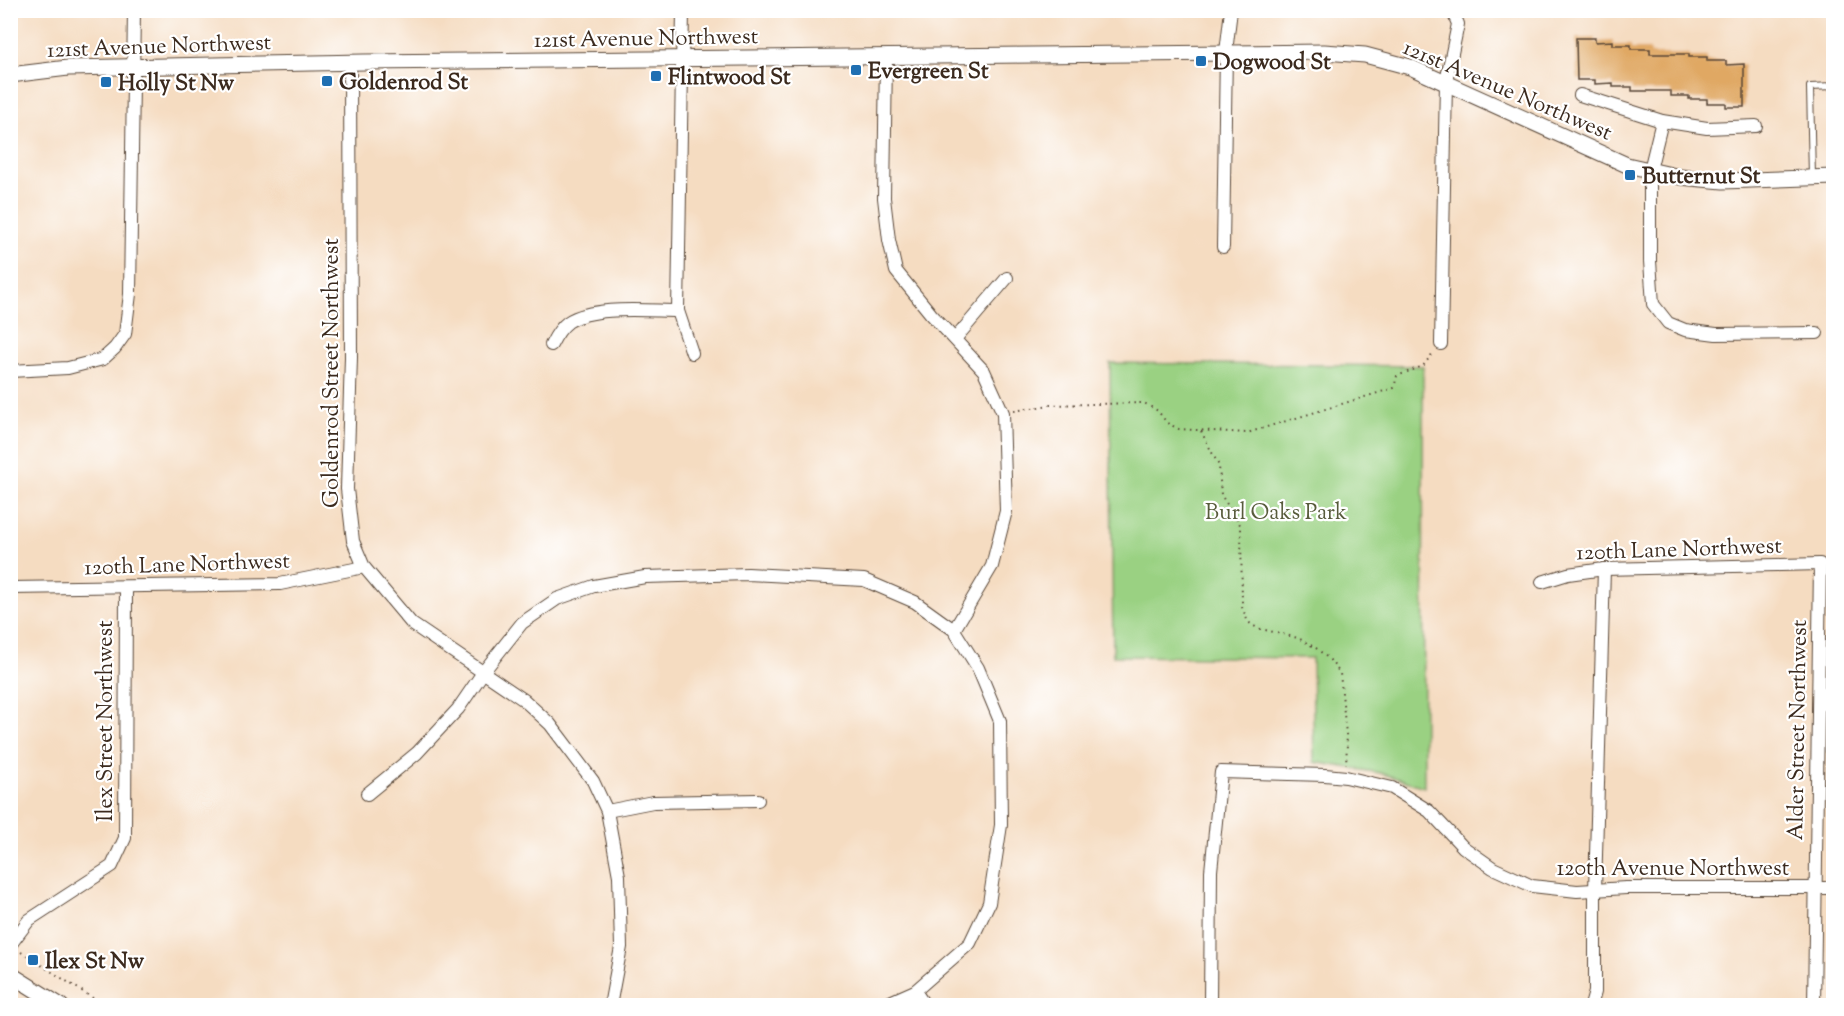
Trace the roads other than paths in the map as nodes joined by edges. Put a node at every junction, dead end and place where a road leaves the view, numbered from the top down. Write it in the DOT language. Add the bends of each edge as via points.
graph roads {
  1 [pos="134,10"];
  2 [pos="683,10"];
  3 [pos="1231,10"];
  4 [pos="1452,10"];
  5 [pos="1226,52"];
  6 [pos="886,58"];
  7 [pos="683,60"];
  8 [pos="350,63"];
  9 [pos="132,67"];
  10 [pos="10,75"];
  11 [pos="1446,82"];
  12 [pos="1833,86"];
  13 [pos="1580,95"];
  14 [pos="1662,121"];
  15 [pos="1756,126"];
  16 [pos="1650,170"];
  17 [pos="1812,177"];
  18 [pos="1833,177"];
  19 [pos="1223,247"];
  20 [pos="1007,278"];
  21 [pos="678,311"];
  22 [pos="1816,333"];
  23 [pos="955,339"];
  24 [pos="1441,344"];
  25 [pos="552,345"];
  26 [pos="692,353"];
  27 [pos="10,371"];
  28 [pos="1820,564"];
  29 [pos="364,567"];
  30 [pos="1604,569"];
  31 [pos="1542,582"];
  32 [pos="126,587"];
  33 [pos="10,588"];
  34 [pos="954,630"];
  35 [pos="484,671"];
  36 [pos="367,794"];
  37 [pos="758,800"];
  38 [pos="607,811"];
  39 [pos="1833,888"];
  40 [pos="1815,889"];
  41 [pos="1595,891"];
  42 [pos="15,948"];
  43 [pos="10,974"];
  44 [pos="915,991"];
  45 [pos="61,1005"];
  46 [pos="612,1005"];
  47 [pos="881,1005"];
  48 [pos="925,1005"];
  49 [pos="1210,1005"];
  50 [pos="1591,1005"];
  51 [pos="1814,1005"];
  1 -- 9 [label="street"];
  2 -- 7 [label="street"];
  3 -- 5 [label="street"];
  4 -- 11 [label="street" via="1458,24"];
  5 -- 6 [label="street, 121st Avenue Northwest"];
  5 -- 11 [label="street, 121st Avenue Northwest" via="1365,56 1410,67"];
  5 -- 19 [label="street"];
  6 -- 7 [label="street, 121st Avenue Northwest"];
  6 -- 23 [label="street" via="884,198 896,271"];
  7 -- 8 [label="street, 121st Avenue Northwest"];
  7 -- 21 [label="street"];
  8 -- 9 [label="street, 121st Avenue Northwest"];
  8 -- 29 [label="street, Goldenrod Street Northwest" via="351,357 347,489 353,541"];
  9 -- 10 [label="street, 121st Avenue Northwest" via="68,68"];
  9 -- 27 [label="street" via="130,294 125,334 103,359 68,368"];
  11 -- 16 [label="street, 121st Avenue Northwest" via="1627,165"];
  11 -- 24 [label="street"];
  12 -- 17 [label="lane" via="1810,87"];
  13 -- 14 [label="street"];
  14 -- 15 [label="street" via="1707,128"];
  14 -- 16 [label="street"];
  16 -- 17 [label="street, 121st Avenue Northwest" via="1723,181"];
  16 -- 22 [label="street" via="1653,304 1668,323 1685,330 1716,334"];
  17 -- 18 [label="street, 121st Avenue Northwest"];
  20 -- 23 [label="street"];
  21 -- 25 [label="street" via="585,315 567,323"];
  21 -- 26 [label="street"];
  23 -- 34 [label="street" via="984,371 1003,413 1006,511 992,566"];
  28 -- 30 [label="street, 120th Lane Northwest"];
  28 -- 40 [label="street, Alder Street Northwest"];
  29 -- 32 [label="street, 120th Lane Northwest" via="280,584"];
  29 -- 35 [label="street, Goldenrod Street Northwest" via="412,624"];
  30 -- 31 [label="street, 120th Lane Northwest"];
  30 -- 41 [label="street"];
  32 -- 33 [label="street, 120th Lane Northwest"];
  32 -- 42 [label="street, Ilex Street Northwest" via="124,838 112,866 29,920"];
  34 -- 35 [label="street" via="915,602 864,580 748,574 645,577 594,585 557,599 522,622"];
  34 -- 44 [label="street" via="978,668 1000,721 1001,825 989,903 970,943"];
  35 -- 36 [label="street" via="458,710 417,753"];
  35 -- 38 [label="street, Goldenrod Street Northwest" via="550,724 592,781"];
  37 -- 38 [label="street" via="653,802"];
  38 -- 46 [label="street, Goldenrod Street Northwest" via="619,876 621,915 621,946"];
  39 -- 40 [label="street, 120th Avenue Northwest"];
  40 -- 41 [label="street, 120th Avenue Northwest"];
  40 -- 51 [label="street, Alder Street Northwest"];
  41 -- 49 [label="street, 120th Avenue Northwest" via="1532,886 1493,868 1463,847 1429,811 1392,788 1346,777 1221,772 1211,871"];
  41 -- 50 [label="street" via="1595,992"];
  43 -- 45 [label="street"];
  44 -- 47 [label="street"];
  44 -- 48 [label="street"];
}
